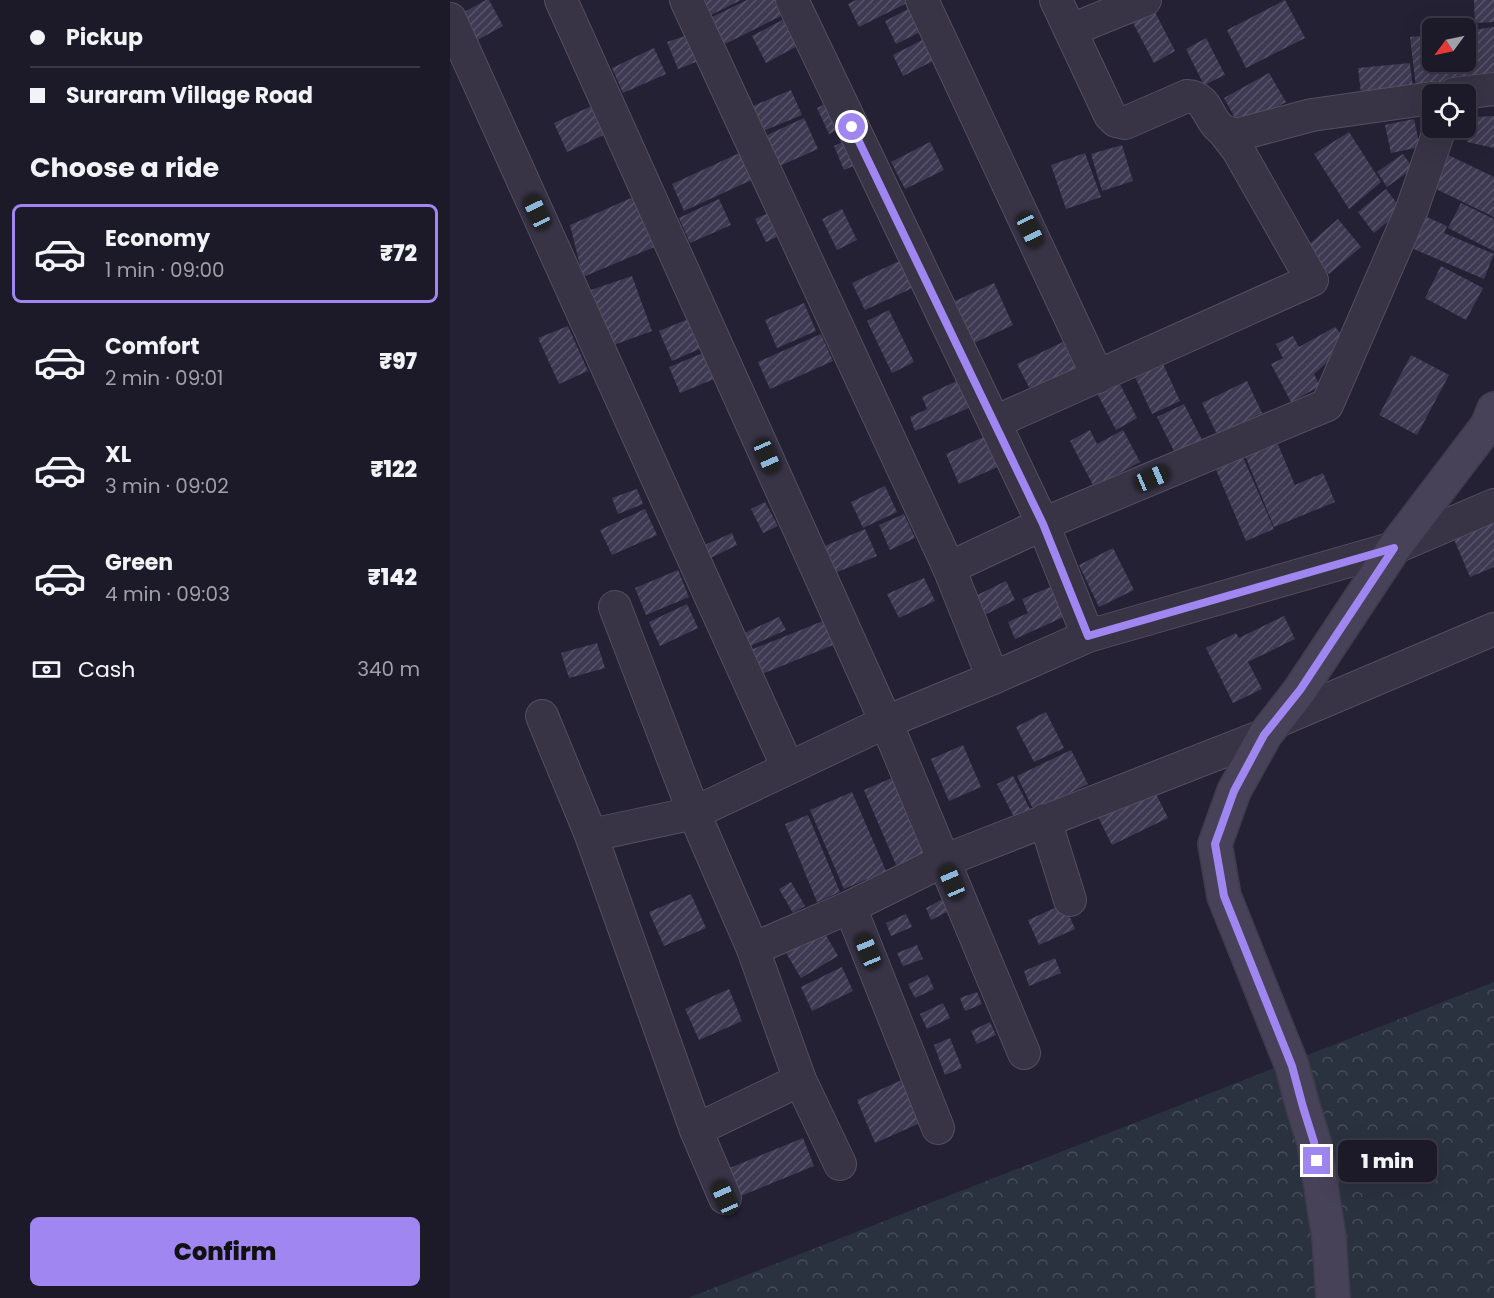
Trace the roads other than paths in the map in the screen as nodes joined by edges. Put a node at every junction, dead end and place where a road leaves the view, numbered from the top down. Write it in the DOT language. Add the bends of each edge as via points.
graph roads {
  1 [pos="561,0"];
  2 [pos="686,0"];
  3 [pos="792,0"];
  4 [pos="922,0"];
  5 [pos="1056,0"];
  6 [pos="1145,0"];
  7 [pos="450,20"];
  8 [pos="1071,30"];
  9 [pos="1494,89"];
  10 [pos="1476,91"];
  11 [pos="1422,99"];
  12 [pos="1224,132"];
  13 [pos="1436,138"];
  14 [pos="1098,377"];
  15 [pos="1494,409"];
  16 [pos="995,422"];
  17 [pos="1494,505"];
  18 [pos="1043,524"];
  19 [pos="1394,548"];
  20 [pos="949,568"];
  21 [pos="615,608"];
  22 [pos="1494,629"];
  23 [pos="1088,636"];
  24 [pos="993,678"];
  25 [pos="542,716"];
  26 [pos="886,722"];
  27 [pos="1270,729"];
  28 [pos="788,768"];
  29 [pos="694,813"];
  30 [pos="1045,820"];
  31 [pos="591,835"];
  32 [pos="943,861"];
  33 [pos="1070,900"];
  34 [pos="850,907"];
  35 [pos="753,949"];
  36 [pos="1024,1053"];
  37 [pos="800,1080"];
  38 [pos="938,1128"];
  39 [pos="696,1130"];
  40 [pos="840,1164"];
  41 [pos="725,1198"];
  42 [pos="1333,1298"];
  1 -- 26 [label="street"];
  2 -- 20 [label="street"];
  3 -- 16 [label="street"];
  4 -- 14 [label="street"];
  5 -- 8 [label="street"];
  6 -- 8 [label="street"];
  7 -- 28 [label="street"];
  8 -- 12 [label="street" via="1116,122 1125,123 1194,96"];
  9 -- 10 [label="street"];
  11 -- 12 [label="street" via="1312,115 1240,134"];
  12 -- 14 [label="street" via="1312,280"];
  13 -- 18 [label="street" via="1412,208 1327,405"];
  14 -- 16 [label="street"];
  15 -- 19 [label="main road" via="1487,426"];
  16 -- 18 [label="street"];
  17 -- 19 [label="street"];
  18 -- 20 [label="street"];
  18 -- 23 [label="street"];
  19 -- 23 [label="street"];
  19 -- 27 [label="main road"];
  20 -- 24 [label="street"];
  21 -- 29 [label="street"];
  22 -- 27 [label="street"];
  23 -- 24 [label="street"];
  24 -- 26 [label="street"];
  25 -- 31 [label="street"];
  26 -- 28 [label="street"];
  26 -- 32 [label="street"];
  27 -- 30 [label="street"];
  27 -- 42 [label="main road" via="1234,791 1215,844 1224,896 1292,1066 1314,1142 1329,1238"];
  28 -- 29 [label="street"];
  29 -- 31 [label="street"];
  29 -- 35 [label="street"];
  30 -- 32 [label="street"];
  30 -- 33 [label="street"];
  31 -- 39 [label="street"];
  32 -- 34 [label="street"];
  32 -- 36 [label="street"];
  34 -- 35 [label="street"];
  34 -- 38 [label="street"];
  35 -- 37 [label="street"];
  37 -- 39 [label="street"];
  37 -- 40 [label="street"];
  39 -- 41 [label="street"];
}
